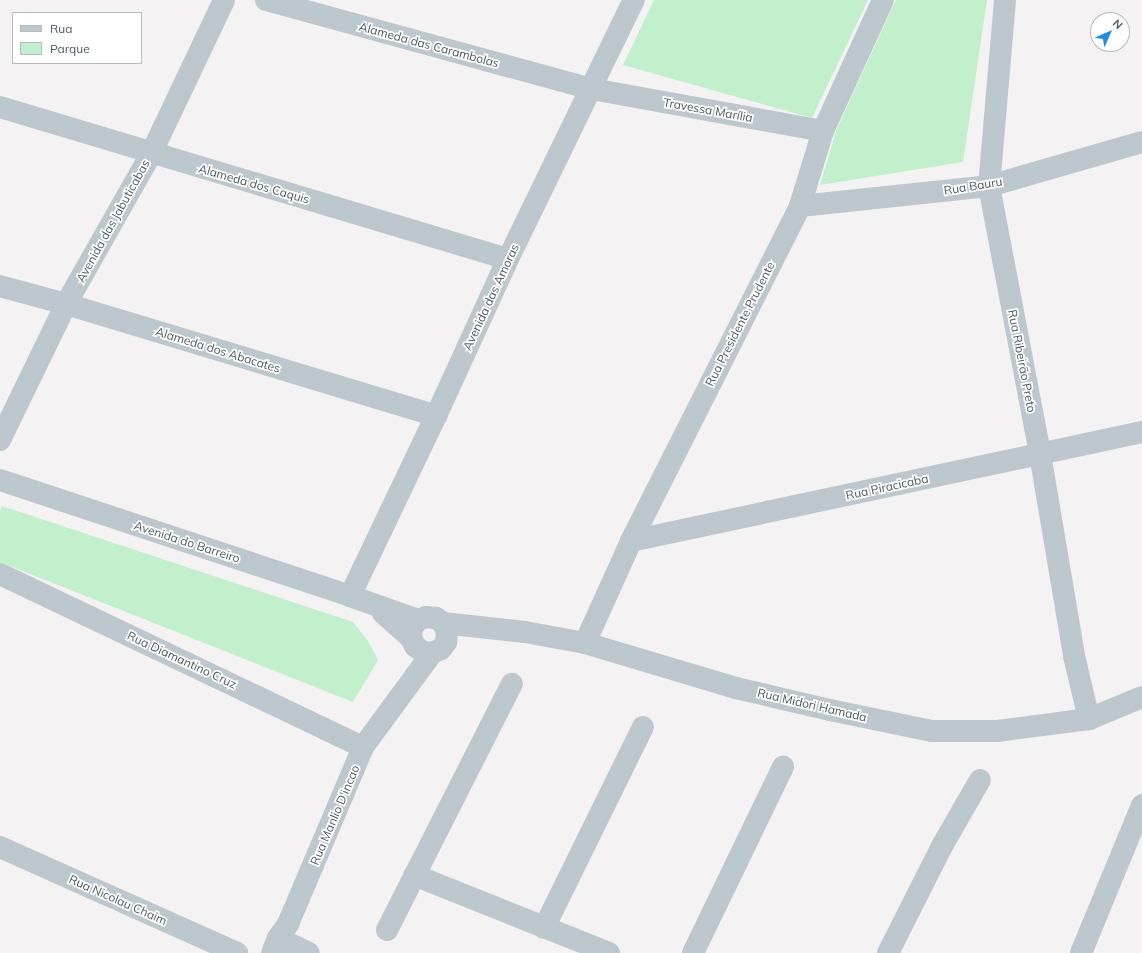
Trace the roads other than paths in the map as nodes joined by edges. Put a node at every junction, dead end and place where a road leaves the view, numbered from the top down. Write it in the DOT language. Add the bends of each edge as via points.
graph roads {
  1 [pos="224,0"];
  2 [pos="266,0"];
  3 [pos="634,0"];
  4 [pos="883,0"];
  5 [pos="1005,0"];
  6 [pos="592,89"];
  7 [pos="0,107"];
  8 [pos="823,131"];
  9 [pos="1142,142"];
  10 [pos="151,154"];
  11 [pos="988,186"];
  12 [pos="800,206"];
  13 [pos="508,259"];
  14 [pos="0,286"];
  15 [pos="66,304"];
  16 [pos="436,416"];
  17 [pos="1142,432"];
  18 [pos="0,440"];
  19 [pos="1040,454"];
  20 [pos="0,480"];
  21 [pos="631,541"];
  22 [pos="0,574"];
  23 [pos="350,596"];
  24 [pos="428,637"];
  25 [pos="585,643"];
  26 [pos="512,684"];
  27 [pos="1142,697"];
  28 [pos="1089,719"];
  29 [pos="642,727"];
  30 [pos="364,747"];
  31 [pos="783,767"];
  32 [pos="980,780"];
  33 [pos="1142,805"];
  34 [pos="0,847"];
  35 [pos="414,875"];
  36 [pos="544,928"];
  37 [pos="387,930"];
  38 [pos="275,946"];
  39 [pos="237,953"];
  40 [pos="308,953"];
  41 [pos="609,953"];
  42 [pos="693,953"];
  43 [pos="888,953"];
  44 [pos="1081,953"];
  1 -- 10 [label="street, Avenida das Jabuticabas"];
  2 -- 6 [label="street, Alameda das Carambolas"];
  3 -- 6 [label="street, Avenida das Amoras"];
  4 -- 8 [label="street, Rua Presidente Prudente"];
  5 -- 11 [label="street, Rua Ribeirão Preto"];
  6 -- 8 [label="street, Travessa Marília"];
  6 -- 13 [label="street, Avenida das Amoras"];
  7 -- 10 [label="street, Alameda dos Caquis"];
  8 -- 12 [label="street, Rua Presidente Prudente"];
  9 -- 11 [label="street, Rua Bauru"];
  10 -- 13 [label="street, Alameda dos Caquis"];
  10 -- 15 [label="street, Avenida das Jabuticabas"];
  11 -- 12 [label="street, Rua Bauru"];
  11 -- 19 [label="street, Rua Ribeirão Preto"];
  12 -- 21 [label="street, Rua Presidente Prudente"];
  13 -- 16 [label="street, Avenida das Amoras"];
  14 -- 15 [label="street, Alameda dos Abacates"];
  15 -- 16 [label="street, Alameda dos Abacates"];
  15 -- 18 [label="street, Avenida das Jabuticabas"];
  16 -- 23 [label="street, Avenida das Amoras"];
  17 -- 19 [label="street, Rua Piracicaba"];
  19 -- 21 [label="street, Rua Piracicaba"];
  19 -- 28 [label="street, Rua Ribeirão Preto" via="1074,656"];
  20 -- 23 [label="street, Avenida do Barreiro"];
  21 -- 25 [label="street, Rua Presidente Prudente"];
  22 -- 30 [label="street, Rua Diamantino Cruz"];
  23 -- 24 [label="street, Avenida do Barreiro" via="374,606"];
  24 -- 25 [label="street, Rua Midori Hamada" via="484,629 525,632"];
  24 -- 30 [label="street, Rua Manlio D'incao" via="410,684"];
  25 -- 28 [label="street, Rua Midori Hamada" via="736,688 932,731 996,731"];
  26 -- 35 [label="street"];
  27 -- 28 [label="street, Rua Midori Hamada"];
  29 -- 36 [label="street"];
  30 -- 38 [label="street, Rua Manlio D'incao" via="288,924"];
  31 -- 42 [label="street"];
  32 -- 43 [label="street" via="942,846"];
  33 -- 44 [label="street"];
  34 -- 39 [label="street, Rua Nicolau Chaim"];
  35 -- 36 [label="street"];
  35 -- 37 [label="street"];
  36 -- 41 [label="street"];
  38 -- 40 [label="street"];
}
